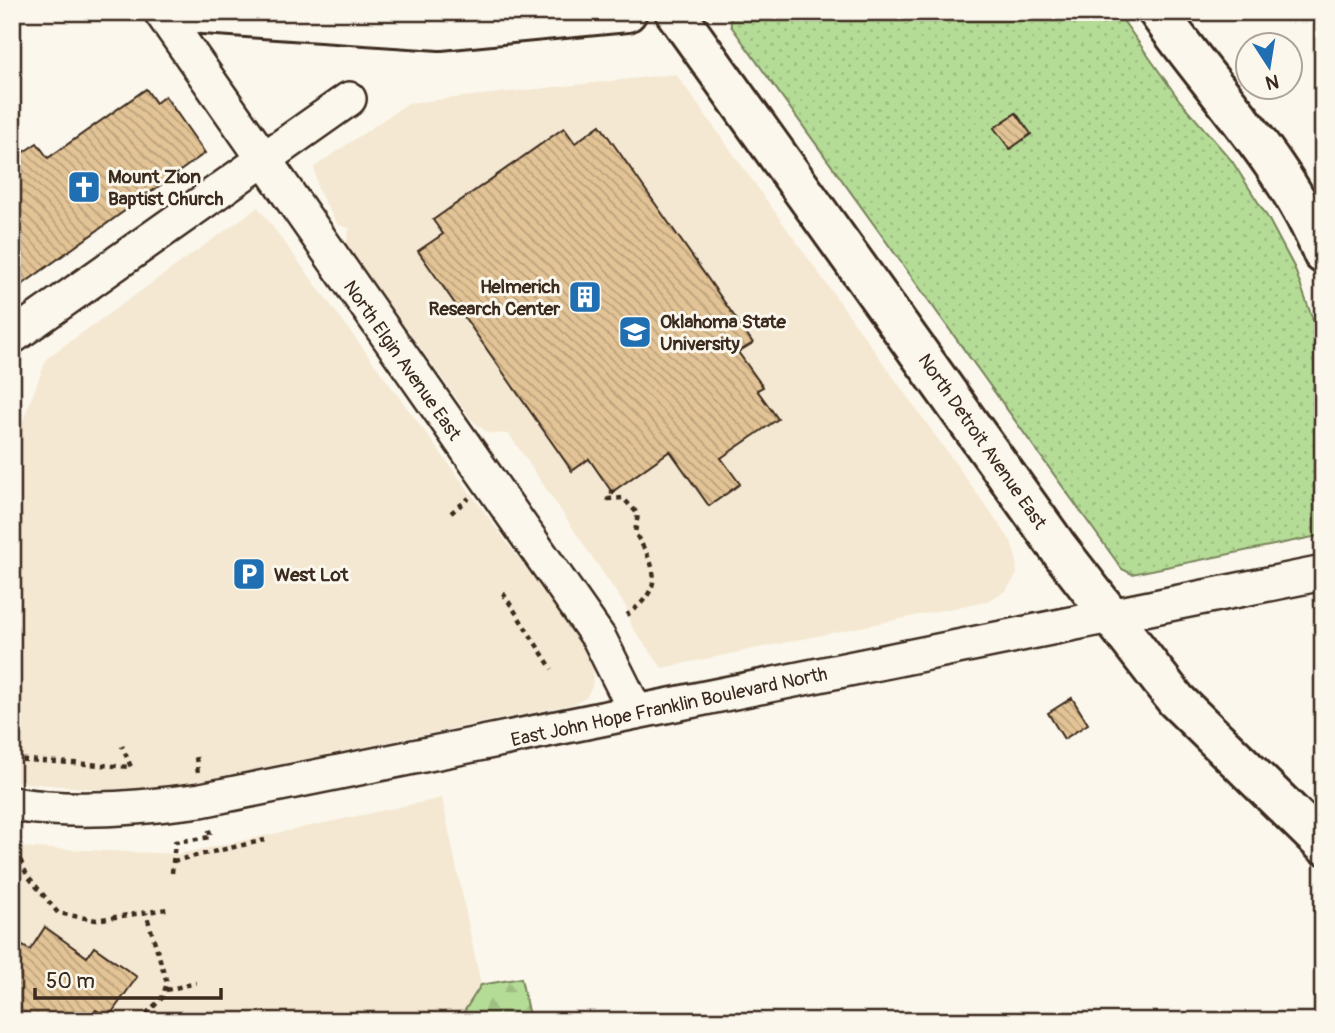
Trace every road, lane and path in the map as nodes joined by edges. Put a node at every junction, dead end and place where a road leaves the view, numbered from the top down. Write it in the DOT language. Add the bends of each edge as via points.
graph roads {
  1 [pos="161,12"];
  2 [pos="174,12"];
  3 [pos="626,12"];
  4 [pos="675,12"];
  5 [pos="1158,12"];
  6 [pos="349,99"];
  7 [pos="262,159"];
  8 [pos="1323,254"];
  9 [pos="12,337"];
  10 [pos="614,490"];
  11 [pos="1323,573"];
  12 [pos="503,593"];
  13 [pos="1112,614"];
  14 [pos="627,615"];
  15 [pos="552,669"];
  16 [pos="636,712"];
  17 [pos="122,746"];
  18 [pos="12,759"];
  19 [pos="12,804"];
  20 [pos="265,841"];
  21 [pos="12,842"];
  22 [pos="1323,844"];
  23 [pos="173,861"];
  24 [pos="167,909"];
  25 [pos="146,913"];
  26 [pos="196,983"];
  27 [pos="166,990"];
  28 [pos="139,1021"];
  1 -- 7 [label="street, North Elgin Avenue East"];
  2 -- 3 [label="main road" via="440,30"];
  4 -- 13 [label="main road, North Detroit Avenue East" via="1059,549"];
  5 -- 8 [label="main road" via="1198,70 1260,145"];
  6 -- 7 [label="street"];
  7 -- 9 [label="street"];
  7 -- 16 [label="street, North Elgin Avenue East" via="599,638"];
  10 -- 14 [label="path" via="608,499 623,498 638,514 635,533 649,556 654,577 648,597"];
  11 -- 13 [label="street, East John Hope Franklin Boulevard North"];
  12 -- 15 [label="path"];
  13 -- 16 [label="street, East John Hope Franklin Boulevard North"];
  13 -- 22 [label="main road, North Detroit Avenue East" via="1176,700"];
  16 -- 19 [label="street, East John Hope Franklin Boulevard North" via="201,800 96,809"];
  17 -- 18 [label="path" via="131,767"];
  20 -- 23 [label="path"];
  21 -- 25 [label="path" via="27,875 58,913 96,920"];
  24 -- 25 [label="path"];
  25 -- 27 [label="path"];
  26 -- 27 [label="path"];
  27 -- 28 [label="path"];
}
